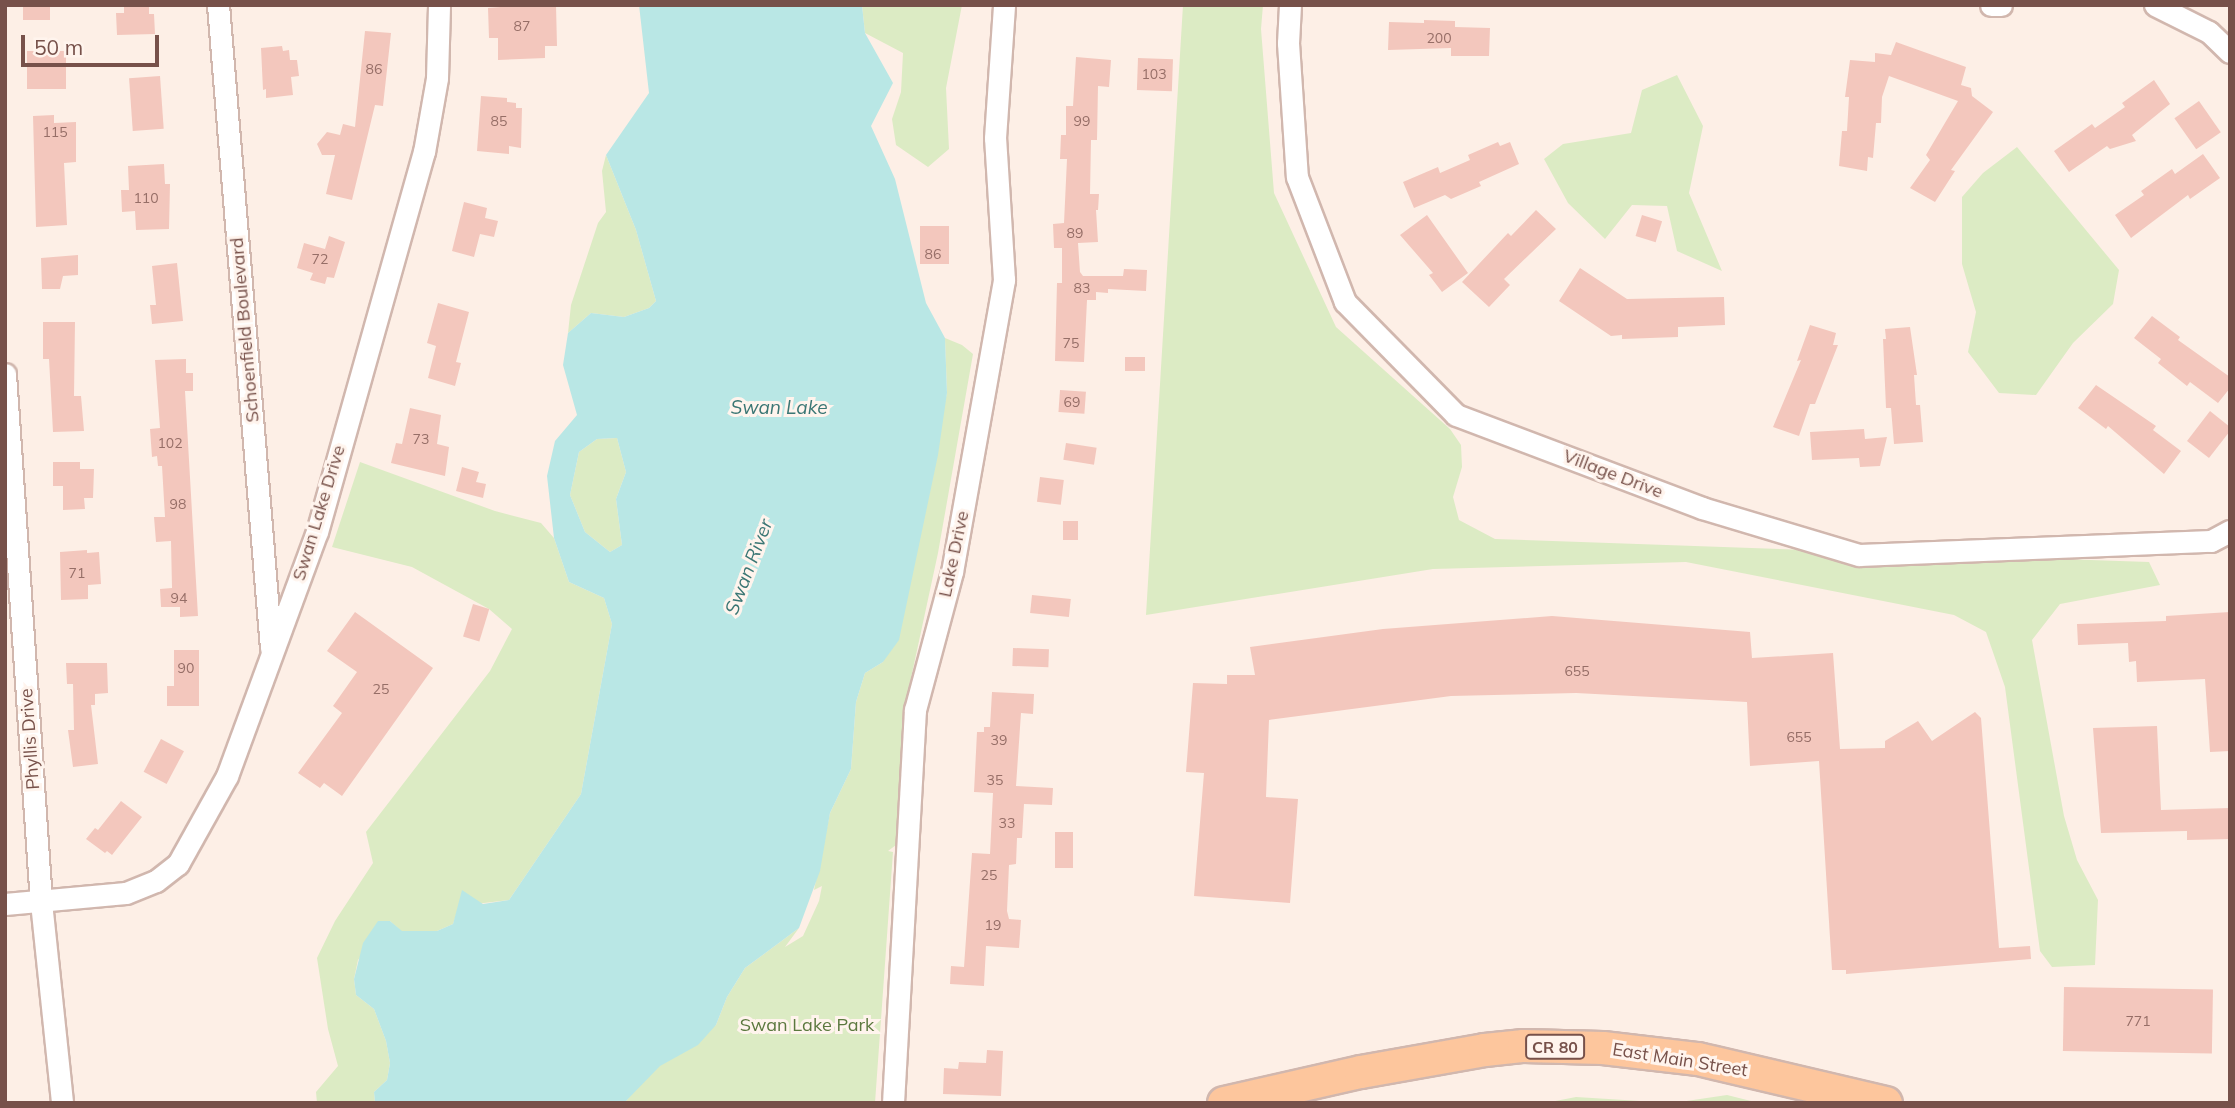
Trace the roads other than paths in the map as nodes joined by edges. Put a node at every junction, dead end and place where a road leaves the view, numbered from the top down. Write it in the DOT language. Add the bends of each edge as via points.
graph roads {
  1 [pos="218,5"];
  2 [pos="439,5"];
  3 [pos="1004,5"];
  4 [pos="1290,5"];
  5 [pos="1991,5"];
  6 [pos="2001,5"];
  7 [pos="2155,5"];
  8 [pos="2230,52"];
  9 [pos="5,374"];
  10 [pos="2230,531"];
  11 [pos="272,654"];
  12 [pos="41,902"];
  13 [pos="5,904"];
  14 [pos="62,1103"];
  15 [pos="893,1103"];
  16 [pos="1224,1103"];
  17 [pos="1886,1103"];
  1 -- 11 [label="street, Schoenfield Boulevard"];
  2 -- 11 [label="street, Swan Lake Drive" via="437,78 424,152 317,532"];
  3 -- 15 [label="street, Lake Drive" via="995,138 1004,280 952,572 915,710"];
  4 -- 10 [label="street, Village Drive" via="1288,43 1297,177 1345,302 1456,415 1702,508 1859,555 2211,541"];
  5 -- 6 [label="street"];
  7 -- 8 [label="street" via="2209,32"];
  9 -- 12 [label="street, Phyllis Drive"];
  11 -- 12 [label="street, Swan Lake Drive" via="227,776 178,864 156,881 126,893"];
  12 -- 13 [label="street, Swan Lake Drive"];
  12 -- 14 [label="street, Phyllis Drive"];
  16 -- 17 [label="main road, East Main Street / CR 80" via="1360,1072 1524,1046 1603,1048 1698,1059"];
}
